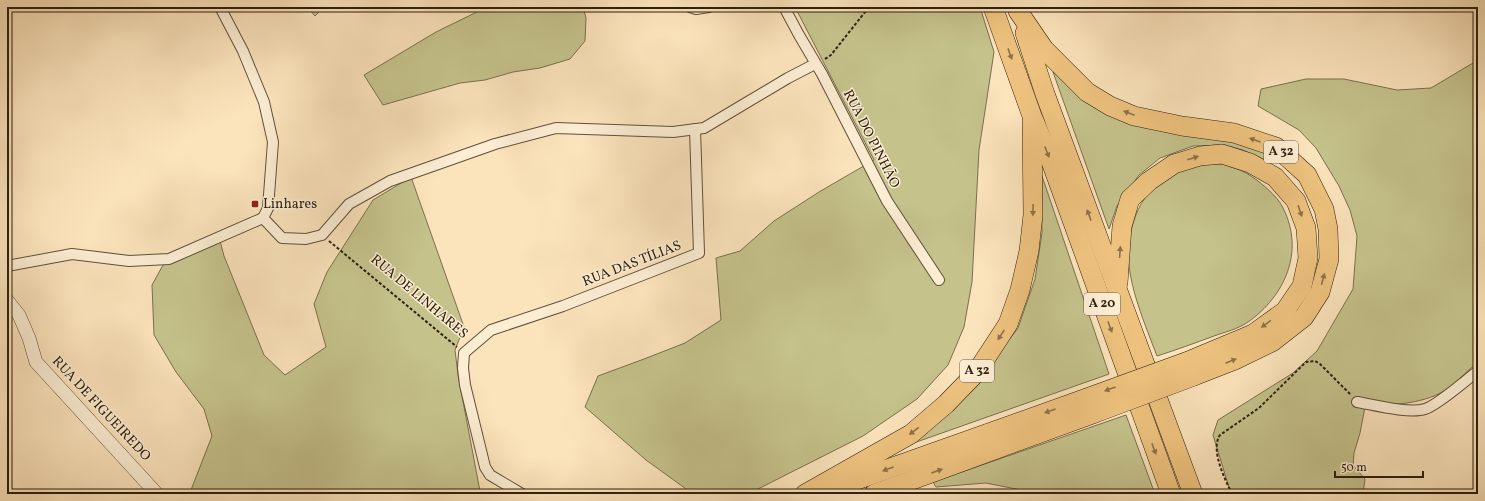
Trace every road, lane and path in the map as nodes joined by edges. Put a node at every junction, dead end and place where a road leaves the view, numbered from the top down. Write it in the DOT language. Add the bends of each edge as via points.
graph roads {
  1 [pos="220,7"];
  2 [pos="690,7"];
  3 [pos="709,7"];
  4 [pos="784,7"];
  5 [pos="870,7"];
  6 [pos="1017,9"];
  7 [pos="995,12"];
  8 [pos="815,64"];
  9 [pos="1032,116"];
  10 [pos="696,129"];
  11 [pos="263,218"];
  12 [pos="322,235"];
  13 [pos="7,266"];
  14 [pos="939,280"];
  15 [pos="1118,291"];
  16 [pos="7,300"];
  17 [pos="464,352"];
  18 [pos="1190,369"];
  19 [pos="1478,371"];
  20 [pos="1357,402"];
  21 [pos="1091,406"];
  22 [pos="157,494"];
  23 [pos="522,494"];
  24 [pos="805,494"];
  25 [pos="817,494"];
  26 [pos="874,494"];
  27 [pos="1171,494"];
  28 [pos="1193,494"];
  29 [pos="1232,494"];
  1 -- 11 [label="street" via="243,51 264,102 273,142 268,208"];
  2 -- 3 [label="street"];
  4 -- 8 [label="street, RUA DO PINHÃO"];
  5 -- 8 [label="path" via="831,55"];
  15 -- 6 [label="highway, A 20, one-way" via="1045,94"];
  18 -- 6 [label="highway, A 32, one-way" via="1272,342 1304,317 1320,292 1329,259 1324,209 1307,176 1276,148 1234,133 1134,116 1110,106 1087,92 1044,49"];
  7 -- 9 [label="highway, A 20, one-way"];
  8 -- 10 [label="street" via="704,128"];
  8 -- 14 [label="street, RUA DO PINHÃO" via="887,201"];
  9 -- 24 [label="highway, A 32, one-way" via="1033,215 1029,251 1020,290 1008,324 976,373 946,404 911,434"];
  9 -- 27 [label="highway, A 20, one-way" via="1049,156"];
  10 -- 12 [label="street" via="673,132 556,128 495,144 390,181 349,204"];
  10 -- 17 [label="street, RUA DAS TÍLIAS" via="699,253 563,306 491,330"];
  11 -- 12 [label="street" via="282,238 306,239"];
  11 -- 13 [label="street" via="169,259 129,261 72,254"];
  12 -- 17 [label="path, RUA DE LINHARES"];
  15 -- 18 [label="highway, A 32, one-way" via="1122,226 1130,199 1149,181 1174,164 1200,156 1222,154 1250,163 1275,178 1296,201 1306,228 1308,258 1302,286 1285,310 1253,334"];
  15 -- 28 [label="highway, A 20"];
  16 -- 22 [label="street, RUA DE FIGUEIREDO" via="20,315 36,362"];
  17 -- 23 [label="street, RUA DE LINHARES" via="465,385 485,466 490,475"];
  18 -- 21 [label="highway, A 32, bridge"];
  19 -- 20 [label="street" via="1425,409 1406,410"];
  20 -- 29 [label="path" via="1320,364 1315,361 1306,362 1259,408 1220,435 1217,440 1216,449 1221,469"];
  21 -- 25 [label="highway, A 32, one-way"];
  26 -- 21 [label="highway, A 32, one-way"];
}
